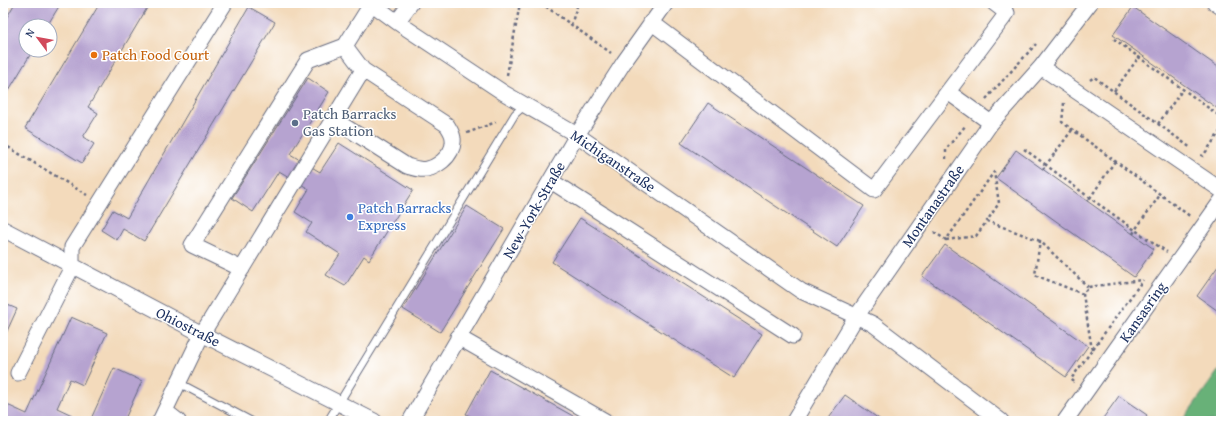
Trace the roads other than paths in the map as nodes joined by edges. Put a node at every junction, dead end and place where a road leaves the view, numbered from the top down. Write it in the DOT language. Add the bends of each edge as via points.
graph roads {
  1 [pos="225,3"];
  2 [pos="372,3"];
  3 [pos="412,3"];
  4 [pos="666,3"];
  5 [pos="994,3"];
  6 [pos="1090,3"];
  7 [pos="1214,3"];
  8 [pos="1221,7"];
  9 [pos="397,22"];
  10 [pos="651,22"];
  11 [pos="345,46"];
  12 [pos="1041,67"];
  13 [pos="363,70"];
  14 [pos="948,92"];
  15 [pos="520,109"];
  16 [pos="333,119"];
  17 [pos="991,123"];
  18 [pos="577,135"];
  19 [pos="551,181"];
  20 [pos="1221,190"];
  21 [pos="1221,201"];
  22 [pos="3,229"];
  23 [pos="72,267"];
  24 [pos="242,270"];
  25 [pos="856,317"];
  26 [pos="202,334"];
  27 [pos="793,336"];
  28 [pos="458,337"];
  29 [pos="18,373"];
  30 [pos="179,383"];
  31 [pos="338,403"];
  32 [pos="163,416"];
  33 [pos="178,421"];
  34 [pos="251,421"];
  35 [pos="328,421"];
  36 [pos="374,421"];
  37 [pos="410,421"];
  38 [pos="605,421"];
  39 [pos="794,421"];
  40 [pos="1001,421"];
  41 [pos="1064,421"];
  1 -- 23 [label="street" via="72,247"];
  2 -- 9 [label="street, Michiganstraße"];
  2 -- 11 [label="street"];
  3 -- 9 [label="street"];
  4 -- 10 [label="street, New-York-Straße"];
  5 -- 14 [label="street" via="1007,13"];
  6 -- 12 [label="street, Montanastraße"];
  7 -- 8 [label="street"];
  9 -- 15 [label="street, Michiganstraße" via="504,93"];
  10 -- 14 [label="street" via="874,190"];
  10 -- 18 [label="street, New-York-Straße"];
  11 -- 13 [label="street"];
  11 -- 24 [label="street" via="308,60 192,245"];
  12 -- 17 [label="street, Montanastraße"];
  12 -- 20 [label="street"];
  13 -- 16 [label="street"];
  13 -- 16 [label="street" via="447,125 454,138 446,158 434,167 420,170 407,166"];
  14 -- 17 [label="street"];
  15 -- 18 [label="street, Michiganstraße"];
  15 -- 31 [label="lane"];
  16 -- 24 [label="street"];
  17 -- 25 [label="street, Montanastraße"];
  18 -- 19 [label="street, New-York-Straße"];
  18 -- 25 [label="street, Michiganstraße" via="801,291"];
  19 -- 27 [label="street"];
  19 -- 28 [label="street, New-York-Straße"];
  21 -- 41 [label="street, Kansasring"];
  22 -- 23 [label="street, Ohiostraße"];
  23 -- 26 [label="street, Ohiostraße"];
  23 -- 29 [label="street"];
  24 -- 26 [label="street"];
  25 -- 39 [label="street, Montanastraße"];
  25 -- 40 [label="street" via="873,324"];
  26 -- 30 [label="street"];
  26 -- 31 [label="street, Ohiostraße"];
  28 -- 37 [label="street, New-York-Straße"];
  28 -- 38 [label="street"];
  30 -- 32 [label="street"];
  30 -- 34 [label="lane"];
  31 -- 35 [label="lane"];
  31 -- 36 [label="street, Ohiostraße"];
  32 -- 33 [label="street"];
}
